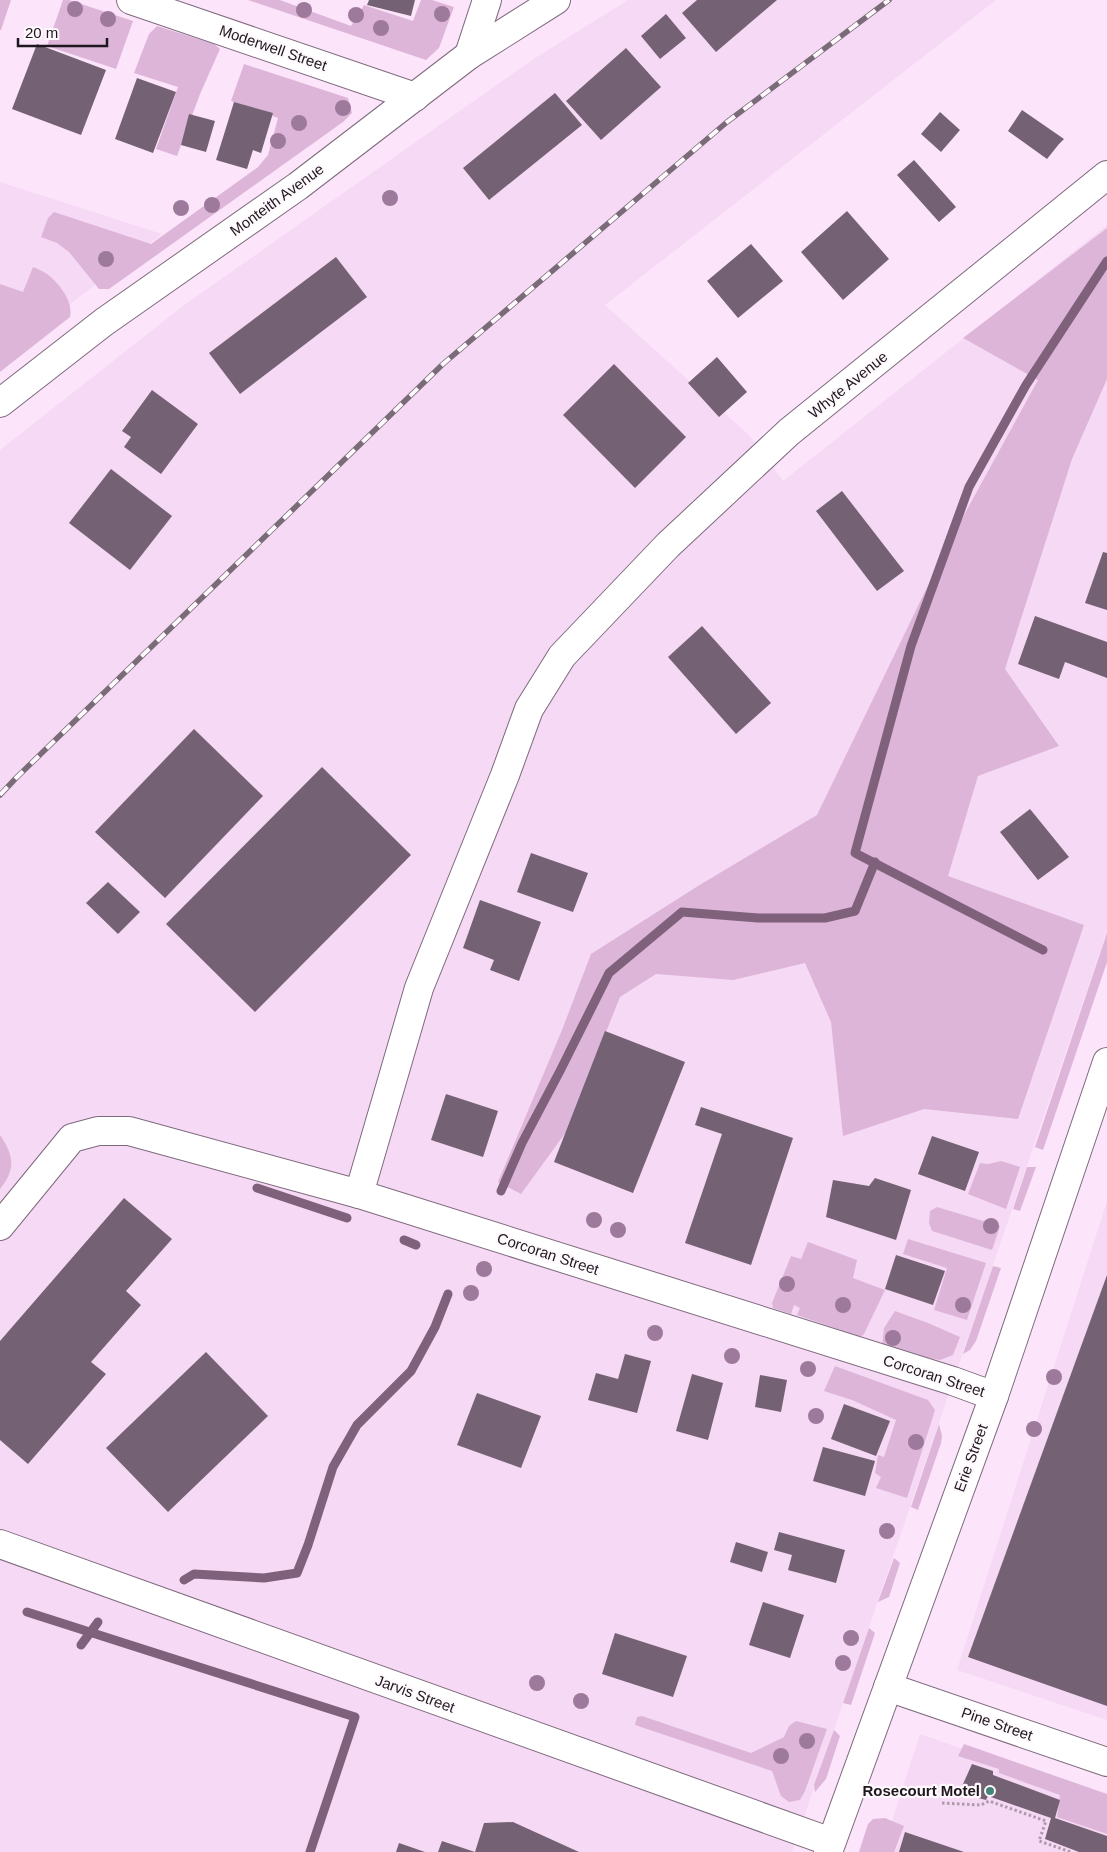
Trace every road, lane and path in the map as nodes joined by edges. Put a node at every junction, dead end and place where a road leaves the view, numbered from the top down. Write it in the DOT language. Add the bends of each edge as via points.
graph roads {
  1 [pos="131,0"];
  2 [pos="487,0"];
  3 [pos="556,0"];
  4 [pos="469,55"];
  5 [pos="415,97"];
  6 [pos="1107,175"];
  7 [pos="0,403"];
  8 [pos="1107,1062"];
  9 [pos="359,1194"];
  10 [pos="0,1226"];
  11 [pos="994,1396"];
  12 [pos="0,1544"];
  13 [pos="888,1687"];
  14 [pos="1107,1762"];
  15 [pos="942,1803"];
  16 [pos="829,1847"];
  17 [pos="1072,1852"];
  1 -- 5 [label="street, Moderwell Street"];
  2 -- 4 [label="street"];
  3 -- 4 [label="street, Monteith Avenue"];
  4 -- 5 [label="street, Monteith Avenue"];
  5 -- 7 [label="street, Monteith Avenue" via="298,186 104,322"];
  6 -- 9 [label="street, Whyte Avenue" via="790,432 668,545 562,656 529,709 419,988"];
  8 -- 11 [label="street, Erie Street"];
  9 -- 10 [label="street, Corcoran Street" via="129,1131 98,1131 72,1138"];
  9 -- 11 [label="street, Corcoran Street"];
  11 -- 13 [label="street, Erie Street"];
  12 -- 16 [label="street, Jarvis Street"];
  13 -- 14 [label="street, Pine Street"];
  13 -- 16 [label="street, Erie Street"];
  15 -- 17 [label="path" via="981,1805 989,1801 1046,1821 1040,1840"];
}
